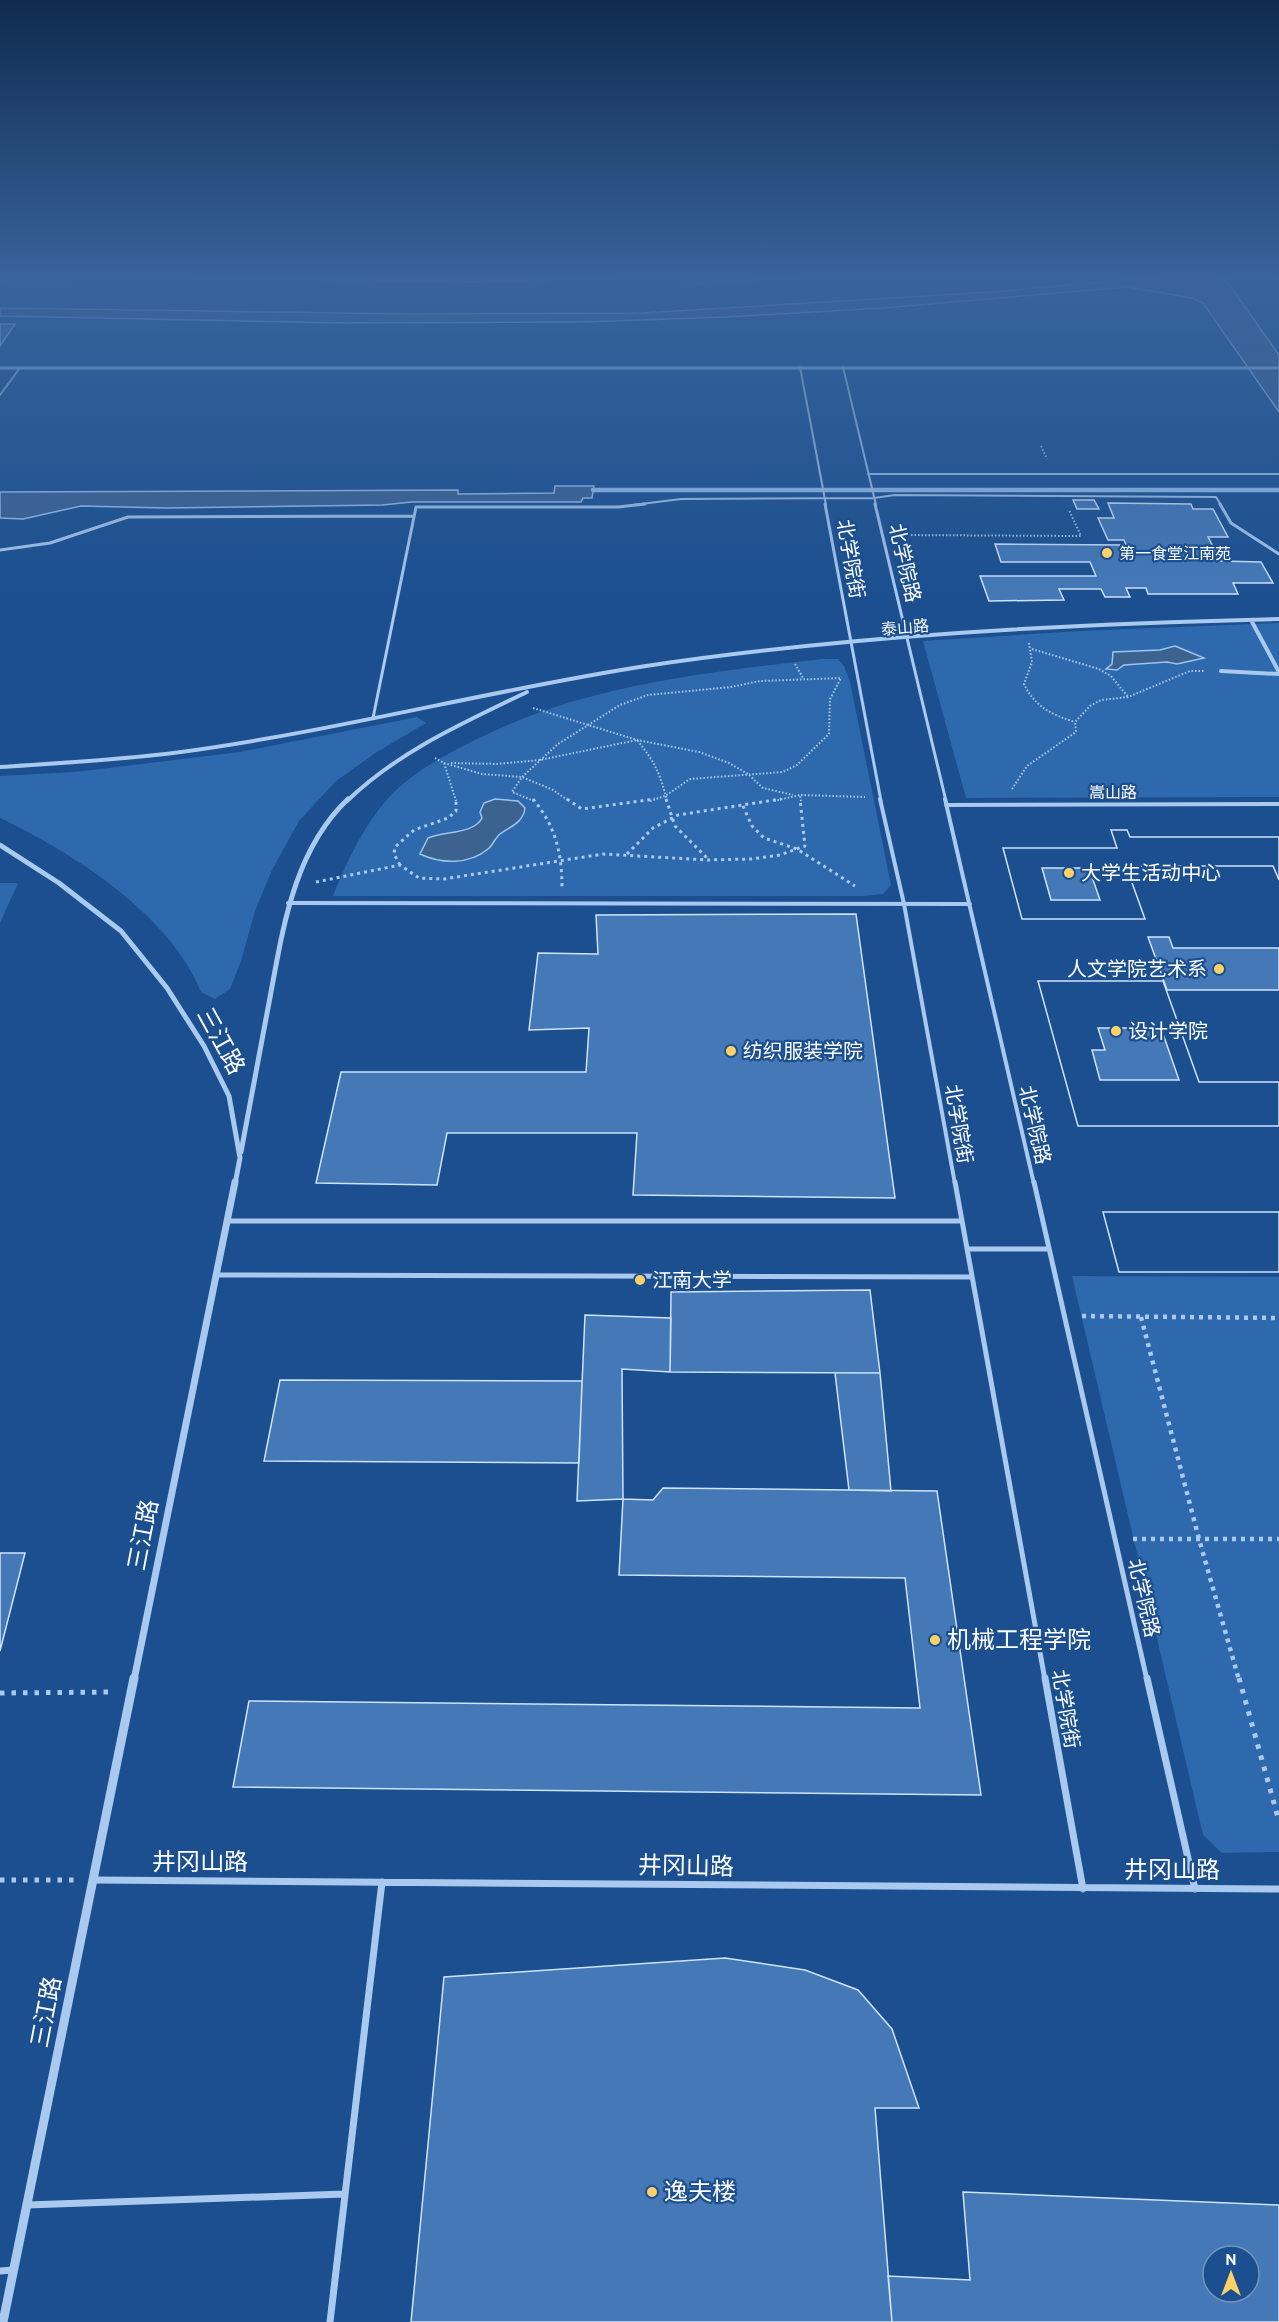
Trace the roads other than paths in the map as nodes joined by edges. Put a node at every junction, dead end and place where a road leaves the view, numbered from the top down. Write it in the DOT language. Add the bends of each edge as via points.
graph roads {
  1 [pos="803,384"];
  2 [pos="847,384"];
  3 [pos="868,474"];
  4 [pos="1279,474"];
  5 [pos="874,498"];
  6 [pos="825,499"];
  7 [pos="414,516"];
  8 [pos="0,550"];
  9 [pos="1279,554"];
  10 [pos="1279,619"];
  11 [pos="1251,620"];
  12 [pos="907,638"];
  13 [pos="851,643"];
  14 [pos="1221,671"];
  15 [pos="1279,673"];
  16 [pos="536,688"];
  17 [pos="373,718"];
  18 [pos="0,767"];
  19 [pos="1279,804"];
  20 [pos="946,805"];
  21 [pos="0,844"];
  22 [pos="288,903"];
  23 [pos="904,904"];
  24 [pos="970,904"];
  25 [pos="240,1158"];
  26 [pos="226,1221"];
  27 [pos="962,1221"];
  28 [pos="967,1249"];
  29 [pos="1047,1249"];
  30 [pos="216,1275"];
  31 [pos="972,1277"];
  32 [pos="93,1880"];
  33 [pos="382,1882"];
  34 [pos="1083,1889"];
  35 [pos="1195,1889"];
  36 [pos="1279,1889"];
  37 [pos="345,2194"];
  38 [pos="27,2205"];
  39 [pos="0,2271"];
  40 [pos="13,2271"];
  41 [pos="3,2322"];
  42 [pos="330,2322"];
  1 -- 6 [label="lane, 北学院街"];
  2 -- 3 [label="lane, 北学院路"];
  3 -- 4 [label="lane"];
  3 -- 5 [label="lane, 北学院路"];
  5 -- 6 [label="lane"];
  5 -- 9 [label="lane" via="1216,497 1231,523"];
  5 -- 12 [label="lane, 北学院路"];
  6 -- 7 [label="lane" via="681,499 618,507 416,507"];
  6 -- 13 [label="lane, 北学院街"];
  7 -- 8 [label="lane" via="128,517 50,543"];
  7 -- 17 [label="lane"];
  10 -- 11 [label="street, 泰山路"];
  11 -- 12 [label="street, 泰山路"];
  11 -- 15 [label="street"];
  12 -- 13 [label="street, 泰山路"];
  12 -- 20 [label="lane, 北学院路"];
  13 -- 16 [label="street, 泰山路" via="653,665"];
  13 -- 23 [label="lane, 北学院街"];
  14 -- 15 [label="street"];
  16 -- 17 [label="street"];
  16 -- 22 [label="street" via="417,749 358,790 328,824 304,864"];
  17 -- 18 [label="street" via="181,752"];
  19 -- 20 [label="lane, 嵩山路"];
  20 -- 24 [label="lane, 北学院路"];
  21 -- 25 [label="street, 三江路" via="59,883 121,932 167,988 204,1046 229,1096"];
  22 -- 23 [label="lane"];
  22 -- 25 [label="street"];
  23 -- 24 [label="lane"];
  23 -- 27 [label="lane, 北学院街"];
  24 -- 29 [label="lane, 北学院路"];
  25 -- 26 [label="street, 三江路"];
  26 -- 27 [label="lane"];
  26 -- 30 [label="street, 三江路"];
  27 -- 28 [label="lane, 北学院街"];
  28 -- 29 [label="lane"];
  28 -- 31 [label="lane, 北学院街"];
  29 -- 35 [label="lane, 北学院路"];
  30 -- 31 [label="lane"];
  30 -- 32 [label="street, 三江路"];
  31 -- 34 [label="lane, 北学院街"];
  32 -- 33 [label="lane, 井冈山路"];
  32 -- 38 [label="street, 三江路"];
  33 -- 34 [label="lane, 井冈山路"];
  33 -- 37 [label="lane"];
  34 -- 35 [label="lane, 井冈山路"];
  35 -- 36 [label="lane, 井冈山路"];
  37 -- 38 [label="lane"];
  37 -- 42 [label="lane"];
  38 -- 40 [label="street, 三江路"];
  39 -- 40 [label="lane"];
  40 -- 41 [label="street, 三江路"];
}
